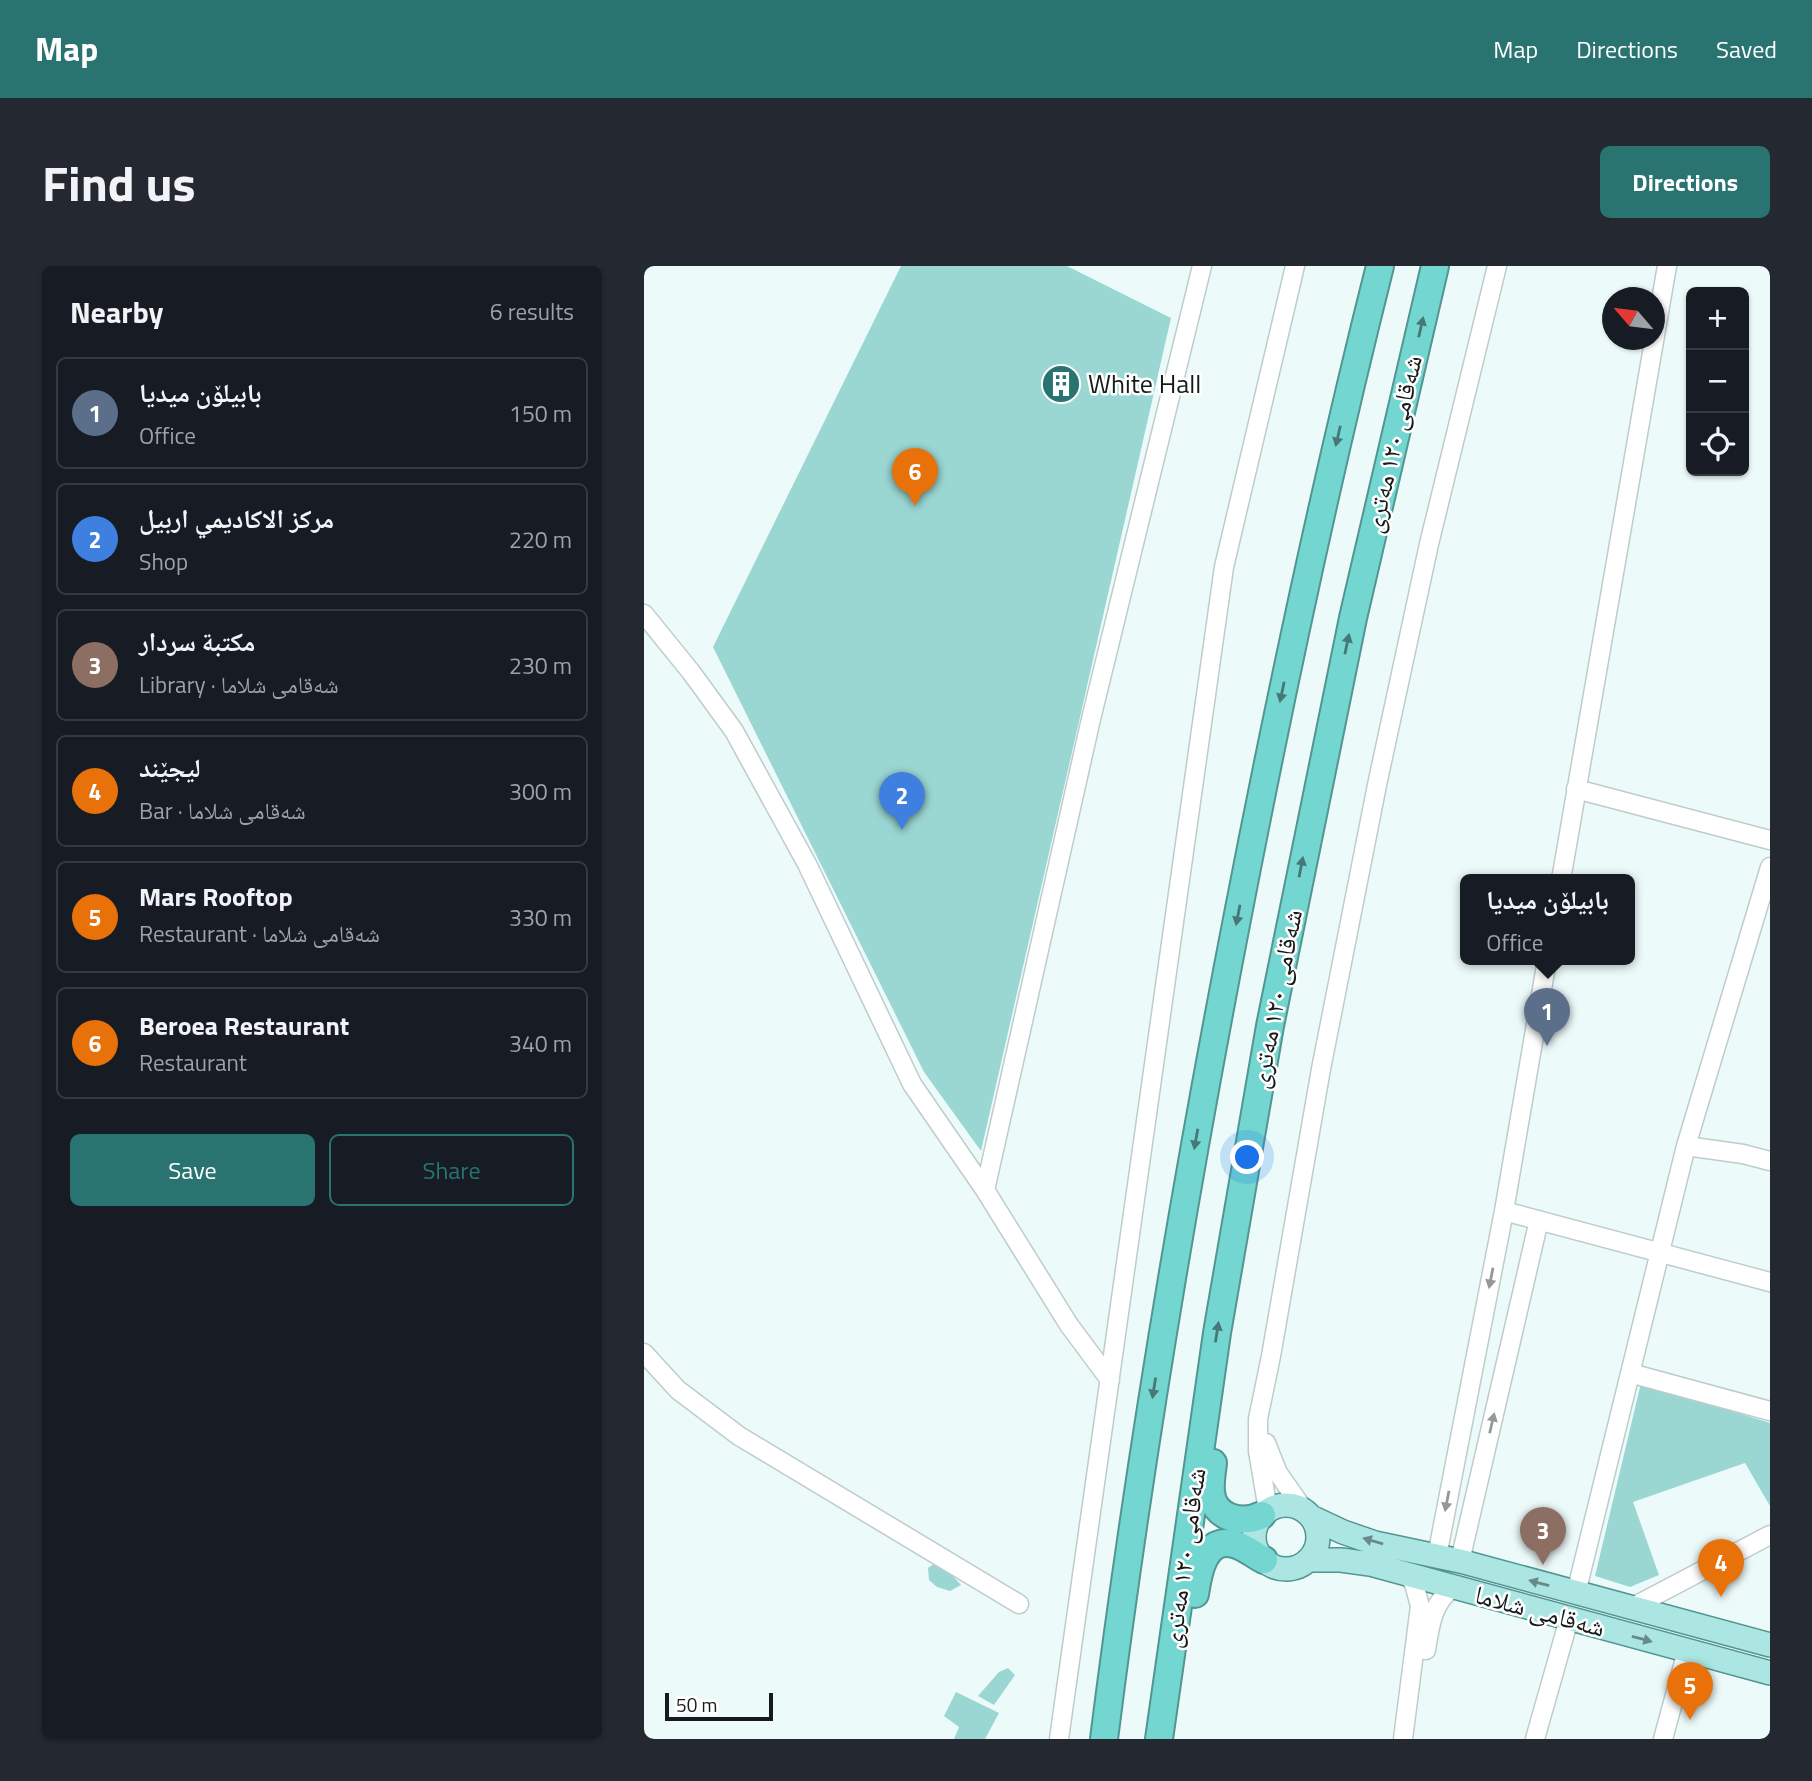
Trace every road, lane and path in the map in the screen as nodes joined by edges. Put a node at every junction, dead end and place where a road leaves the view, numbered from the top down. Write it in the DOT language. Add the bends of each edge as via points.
graph roads {
  1 [pos="1202,266"];
  2 [pos="1295,266"];
  3 [pos="1380,266"];
  4 [pos="1435,266"];
  5 [pos="1497,266"];
  6 [pos="1667,266"];
  7 [pos="644,614"];
  8 [pos="1576,789"];
  9 [pos="1770,840"];
  10 [pos="1770,867"];
  11 [pos="1561,874"];
  12 [pos="1546,965"];
  13 [pos="1686,1146"];
  14 [pos="1770,1160"];
  15 [pos="985,1190"];
  16 [pos="1504,1211"];
  17 [pos="1539,1220"];
  18 [pos="1658,1252"];
  19 [pos="1770,1282"];
  20 [pos="644,1353"];
  21 [pos="1271,1356"];
  22 [pos="1630,1373"];
  23 [pos="1110,1380"];
  24 [pos="1210,1381"];
  25 [pos="1770,1411"];
  26 [pos="1265,1512"];
  27 [pos="1308,1513"];
  28 [pos="1770,1535"];
  29 [pos="1437,1556"];
  30 [pos="1264,1560"];
  31 [pos="1308,1560"];
  32 [pos="1460,1561"];
  33 [pos="1408,1574"];
  34 [pos="1454,1587"];
  35 [pos="1576,1593"];
  36 [pos="1018,1604"];
  37 [pos="1630,1608"];
  38 [pos="1569,1619"];
  39 [pos="1770,1645"];
  40 [pos="1687,1651"];
  41 [pos="1770,1673"];
  42 [pos="1165,1693"];
  43 [pos="1406,1717"];
  44 [pos="1059,1739"];
  45 [pos="1104,1739"];
  46 [pos="1159,1739"];
  47 [pos="1403,1739"];
  48 [pos="1535,1739"];
  49 [pos="1663,1739"];
  1 -- 15 [label="street" via="1091,719"];
  2 -- 23 [label="street" via="1224,567"];
  3 -- 45 [label="highway, شەقامی ١٢٠ مەتری, one-way" via="1304,584 1215,1033 1138,1487"];
  24 -- 4 [label="highway, شەقامی ١٢٠ مەتری, one-way" via="1303,859 1355,608"];
  5 -- 21 [label="street" via="1429,544 1374,799"];
  6 -- 8 [label="street"];
  7 -- 15 [label="street" via="734,731 807,864 912,1084"];
  8 -- 9 [label="street"];
  8 -- 11 [label="street"];
  10 -- 13 [label="street"];
  12 -- 16 [label="street"];
  13 -- 14 [label="street"];
  13 -- 18 [label="street"];
  15 -- 23 [label="street" via="1069,1325"];
  16 -- 17 [label="street"];
  16 -- 29 [label="street, one-way"];
  17 -- 18 [label="street"];
  32 -- 17 [label="street, one-way"];
  18 -- 19 [label="street"];
  18 -- 22 [label="street"];
  20 -- 36 [label="street" via="678,1390 739,1436"];
  21 -- 26 [label="street" via="1256,1436"];
  21 -- 27 [label="street" via="1265,1440 1278,1473"];
  22 -- 25 [label="street"];
  22 -- 35 [label="street"];
  23 -- 44 [label="street"];
  24 -- 26 [label="highway" via="1216,1439 1210,1489 1213,1501 1219,1511 1235,1519 1247,1520"];
  24 -- 42 [label="highway, شەقامی ١٢٠ مەتری"];
  26 -- 27 [label="main road, شەقامی شلاما" via="1286,1504"];
  26 -- 30 [label="main road" via="1254,1531 1257,1552"];
  29 -- 27 [label="main road, شەقامی شلاما, one-way" via="1375,1543"];
  27 -- 31 [label="main road" via="1316,1525 1317,1544"];
  28 -- 37 [label="street"];
  29 -- 32 [label="main road, شەقامی شلاما"];
  30 -- 31 [label="main road, شەقامی شلاما" via="1281,1568"];
  30 -- 42 [label="highway" via="1233,1543 1218,1545 1206,1555 1188,1632"];
  31 -- 33 [label="main road, شەقامی شلاما" via="1356,1561"];
  35 -- 32 [label="main road, شەقامی شلاما, one-way"];
  33 -- 34 [label="main road, شەقامی شلاما"];
  33 -- 43 [label="street" via="1420,1606"];
  34 -- 38 [label="main road, شەقامی شلاما"];
  34 -- 43 [label="street" via="1434,1609"];
  35 -- 37 [label="main road, شەقامی شلاما"];
  37 -- 39 [label="main road, شەقامی شلاما"];
  38 -- 40 [label="main road, شەقامی شلاما, one-way"];
  38 -- 48 [label="street"];
  40 -- 41 [label="main road, شەقامی شلاما"];
  40 -- 49 [label="street"];
  42 -- 46 [label="highway, شەقامی ١٢٠ مەتری"];
  43 -- 47 [label="street"];
}
